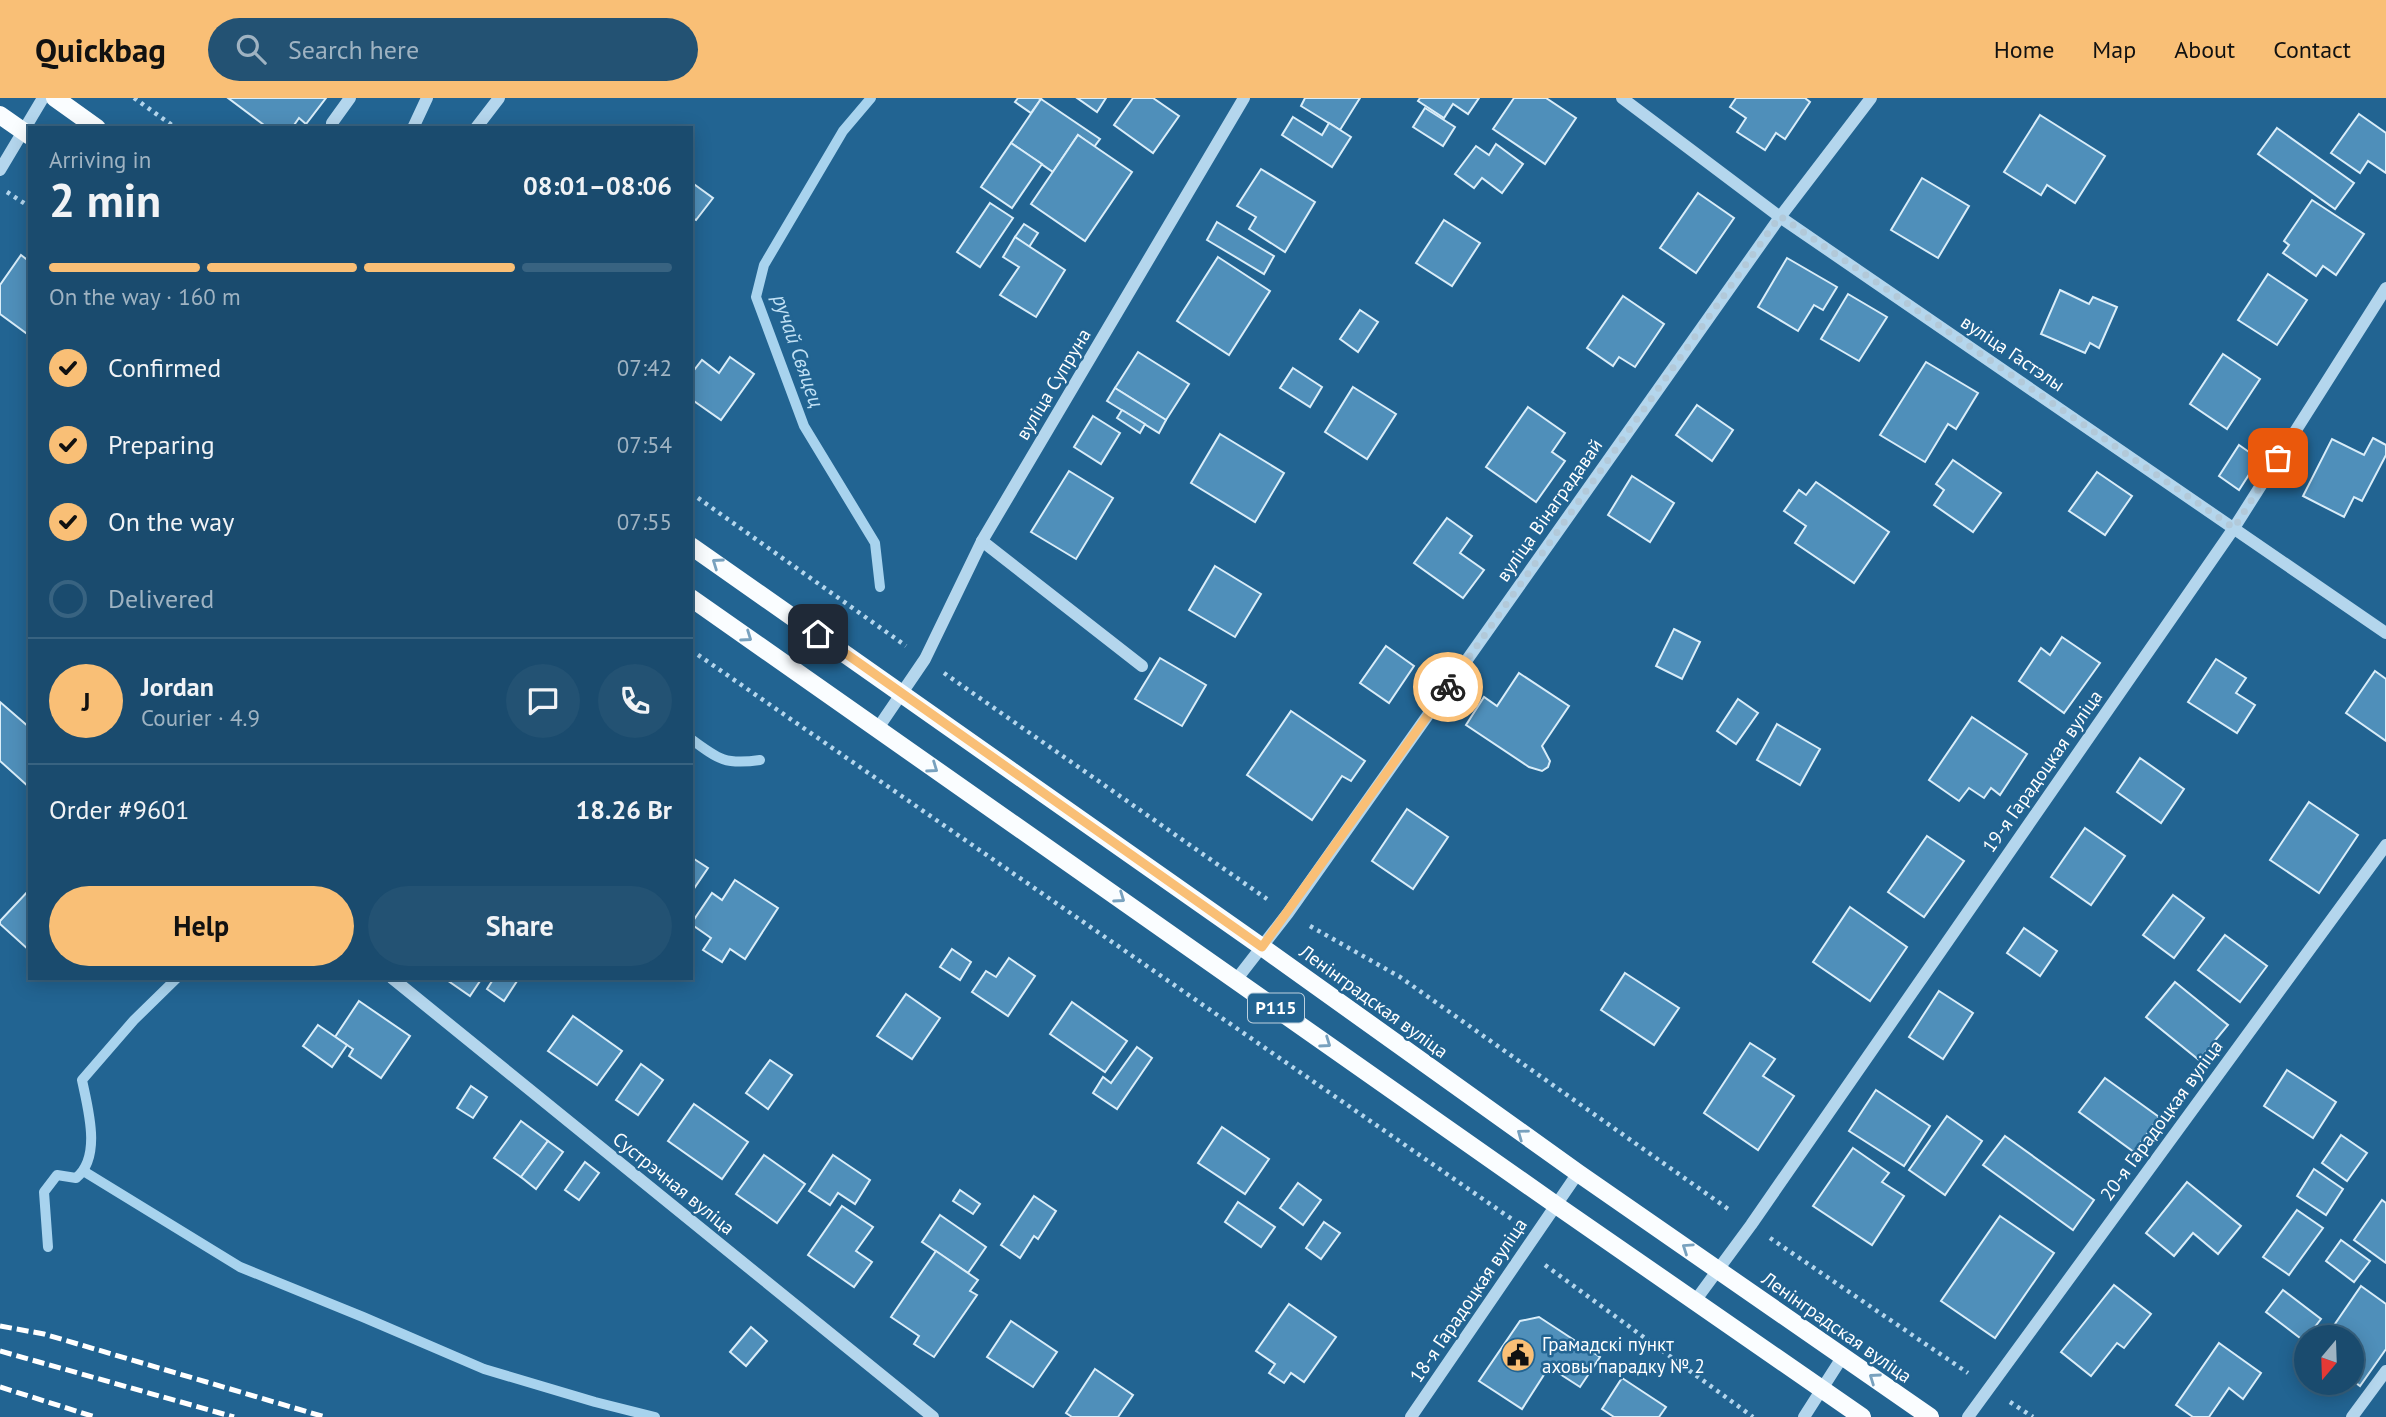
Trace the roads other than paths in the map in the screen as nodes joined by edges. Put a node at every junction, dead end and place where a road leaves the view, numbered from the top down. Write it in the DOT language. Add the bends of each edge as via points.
graph roads {
  1 [pos="43,98"];
  2 [pos="55,98"];
  3 [pos="350,98"];
  4 [pos="427,98"];
  5 [pos="499,98"];
  6 [pos="1244,98"];
  7 [pos="1622,98"];
  8 [pos="1871,98"];
  9 [pos="0,115"];
  10 [pos="332,124"];
  11 [pos="31,126"];
  12 [pos="94,126"];
  13 [pos="413,126"];
  14 [pos="478,126"];
  15 [pos="27,134"];
  16 [pos="0,170"];
  17 [pos="1780,216"];
  18 [pos="2386,288"];
  19 [pos="2234,528"];
  20 [pos="982,541"];
  21 [pos="693,546"];
  22 [pos="693,599"];
  23 [pos="2386,633"];
  24 [pos="1142,666"];
  25 [pos="902,692"];
  26 [pos="877,729"];
  27 [pos="2386,845"];
  28 [pos="1262,947"];
  29 [pos="394,980"];
  30 [pos="1236,980"];
  31 [pos="1578,1173"];
  32 [pos="1556,1205"];
  33 [pos="1718,1269"];
  34 [pos="1695,1301"];
  35 [pos="1843,1356"];
  36 [pos="2386,1371"];
  37 [pos="1822,1388"];
  38 [pos="933,1417"];
  39 [pos="1411,1417"];
  40 [pos="1804,1417"];
  41 [pos="1862,1417"];
  42 [pos="1930,1417"];
  43 [pos="1969,1417"];
  44 [pos="2352,1417"];
  1 -- 11 [label="street"];
  2 -- 12 [label="main road"];
  3 -- 10 [label="street"];
  4 -- 13 [label="street"];
  5 -- 14 [label="street"];
  6 -- 20 [label="street, вуліца Супруна"];
  7 -- 17 [label="street, вуліца Гастэлы"];
  8 -- 17 [label="street, вуліца Вінаградавай"];
  9 -- 15 [label="main road"];
  15 -- 16 [label="street"];
  17 -- 19 [label="street, вуліца Гастэлы"];
  17 -- 28 [label="street, вуліца Вінаградавай"];
  18 -- 19 [label="street, 19-я Гарадоцкая вуліца"];
  19 -- 23 [label="street, вуліца Гастэлы"];
  19 -- 33 [label="street, 19-я Гарадоцкая вуліца"];
  20 -- 24 [label="street"];
  20 -- 25 [label="street, вуліца Супруна" via="925,660"];
  25 -- 21 [label="main road, Ленінградская вуліца / Р115, one-way"];
  22 -- 26 [label="main road, Р115, one-way"];
  25 -- 26 [label="street, вуліца Супруна"];
  25 -- 28 [label="main road, Ленінградская вуліца / Р115"];
  26 -- 30 [label="main road, Р115, one-way"];
  27 -- 43 [label="street, 20-я Гарадоцкая вуліца"];
  28 -- 30 [label="street, вуліца Вінаградавай"];
  31 -- 28 [label="main road, Ленінградская вуліца / Р115, one-way"];
  29 -- 38 [label="street, Сустрэчная вуліца"];
  30 -- 32 [label="main road, Р115, one-way"];
  31 -- 32 [label="street, 18-я Гарадоцкая вуліца"];
  33 -- 31 [label="main road, Ленінградская вуліца / Р115, one-way"];
  32 -- 34 [label="main road, Р115"];
  32 -- 39 [label="street, 18-я Гарадоцкая вуліца"];
  33 -- 34 [label="street, 19-я Гарадоцкая вуліца"];
  33 -- 35 [label="main road, Ленінградская вуліца / Р115"];
  34 -- 37 [label="main road, Р115"];
  35 -- 37 [label="street"];
  42 -- 35 [label="main road, Ленінградская вуліца / Р115, one-way"];
  36 -- 44 [label="street"];
  37 -- 40 [label="street"];
  37 -- 41 [label="main road, Р115"];
}
